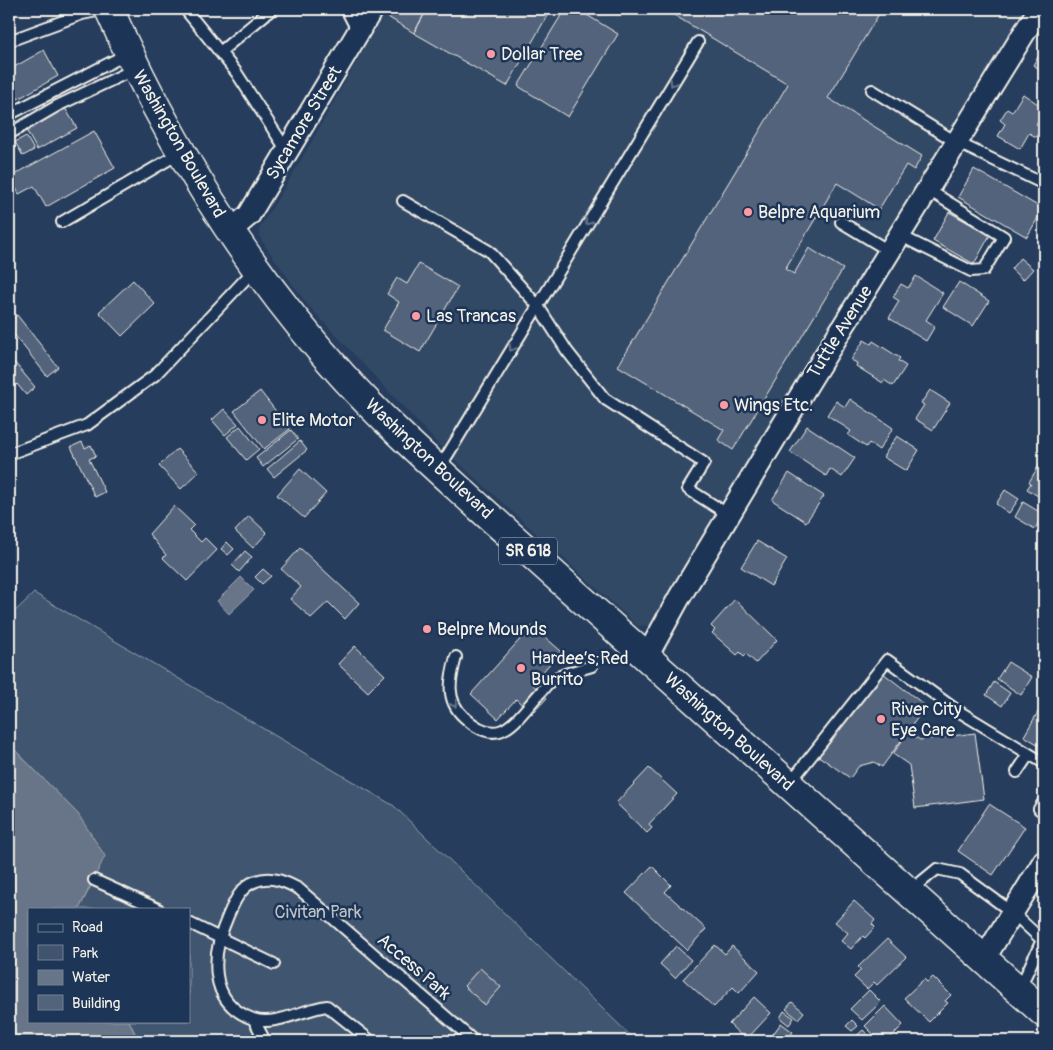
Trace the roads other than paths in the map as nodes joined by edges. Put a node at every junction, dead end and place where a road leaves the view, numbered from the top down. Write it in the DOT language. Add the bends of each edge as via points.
graph roads {
  1 [pos="108,9"];
  2 [pos="186,9"];
  3 [pos="272,9"];
  4 [pos="346,9"];
  5 [pos="372,9"];
  6 [pos="1039,9"];
  7 [pos="358,32"];
  8 [pos="9,41"];
  9 [pos="698,42"];
  10 [pos="220,52"];
  11 [pos="132,61"];
  12 [pos="872,90"];
  13 [pos="9,109"];
  14 [pos="9,134"];
  15 [pos="956,142"];
  16 [pos="288,151"];
  17 [pos="181,152"];
  18 [pos="1044,184"];
  19 [pos="927,189"];
  20 [pos="403,201"];
  21 [pos="62,222"];
  22 [pos="841,222"];
  23 [pos="230,231"];
  24 [pos="894,243"];
  25 [pos="255,269"];
  26 [pos="538,306"];
  27 [pos="9,454"];
  28 [pos="438,470"];
  29 [pos="729,515"];
  30 [pos="456,657"];
  31 [pos="646,658"];
  32 [pos="592,666"];
  33 [pos="1029,754"];
  34 [pos="1044,763"];
  35 [pos="1017,772"];
  36 [pos="789,785"];
  37 [pos="1044,801"];
  38 [pos="1044,812"];
  39 [pos="1044,861"];
  40 [pos="94,880"];
  41 [pos="909,892"];
  42 [pos="156,908"];
  43 [pos="1013,913"];
  44 [pos="190,923"];
  45 [pos="219,936"];
  46 [pos="984,960"];
  47 [pos="274,964"];
  48 [pos="1019,990"];
  49 [pos="1044,1013"];
  50 [pos="254,1020"];
  51 [pos="265,1041"];
  52 [pos="371,1041"];
  53 [pos="474,1041"];
  1 -- 8 [label="lane" via="82,14"];
  1 -- 11 [label="main road, Washington Boulevard / SR 618"];
  2 -- 10 [label="lane"];
  3 -- 10 [label="lane"];
  4 -- 7 [label="lane"];
  5 -- 7 [label="street, Sycamore Street"];
  6 -- 15 [label="street, Tuttle Avenue"];
  7 -- 16 [label="street, Sycamore Street"];
  9 -- 26 [label="lane, one-way"];
  10 -- 16 [label="lane"];
  11 -- 13 [label="lane" via="12,113"];
  11 -- 14 [label="lane"];
  11 -- 17 [label="main road, Washington Boulevard / SR 618"];
  12 -- 15 [label="lane"];
  15 -- 18 [label="lane"];
  15 -- 19 [label="street, Tuttle Avenue"];
  16 -- 23 [label="street, Sycamore Street" via="249,215"];
  17 -- 21 [label="lane"];
  17 -- 23 [label="main road, Washington Boulevard / SR 618"];
  19 -- 24 [label="street, Tuttle Avenue"];
  19 -- 24 [label="lane" via="1004,237 984,270 971,271"];
  20 -- 26 [label="lane" via="489,251"];
  22 -- 24 [label="lane"];
  23 -- 25 [label="main road, Washington Boulevard / SR 618"];
  24 -- 29 [label="street, Tuttle Avenue"];
  25 -- 27 [label="lane" via="155,375 87,425"];
  25 -- 28 [label="main road, Washington Boulevard / SR 618" via="343,377"];
  26 -- 28 [label="lane, one-way"];
  26 -- 29 [label="lane" via="567,351 605,399 704,463 688,489"];
  28 -- 31 [label="main road, Washington Boulevard / SR 618"];
  29 -- 31 [label="street, Tuttle Avenue"];
  30 -- 32 [label="lane, one-way" via="450,677 450,696 456,710 476,728 489,733 501,732 510,726 551,680"];
  31 -- 36 [label="main road, Washington Boulevard / SR 618"];
  33 -- 34 [label="lane"];
  33 -- 35 [label="lane"];
  33 -- 36 [label="lane" via="955,710 887,660"];
  36 -- 41 [label="main road, Washington Boulevard / SR 618"];
  37 -- 38 [label="lane" via="1039,809"];
  39 -- 43 [label="street"];
  40 -- 42 [label="lane"];
  41 -- 43 [label="lane" via="937,869 960,874"];
  41 -- 46 [label="main road, Washington Boulevard / SR 618"];
  43 -- 46 [label="street"];
  43 -- 48 [label="lane" via="1042,940"];
  44 -- 45 [label="lane"];
  45 -- 47 [label="lane"];
  45 -- 50 [label="lane, Access Park" via="215,973 223,993 233,1007"];
  45 -- 53 [label="lane, Access Park" via="240,892 254,881 269,878 286,882 299,889"];
  46 -- 48 [label="main road, Washington Boulevard / SR 618"];
  48 -- 49 [label="main road, Washington Boulevard / SR 618"];
  50 -- 51 [label="lane"];
  50 -- 52 [label="lane" via="285,1018 327,1006"];
}
